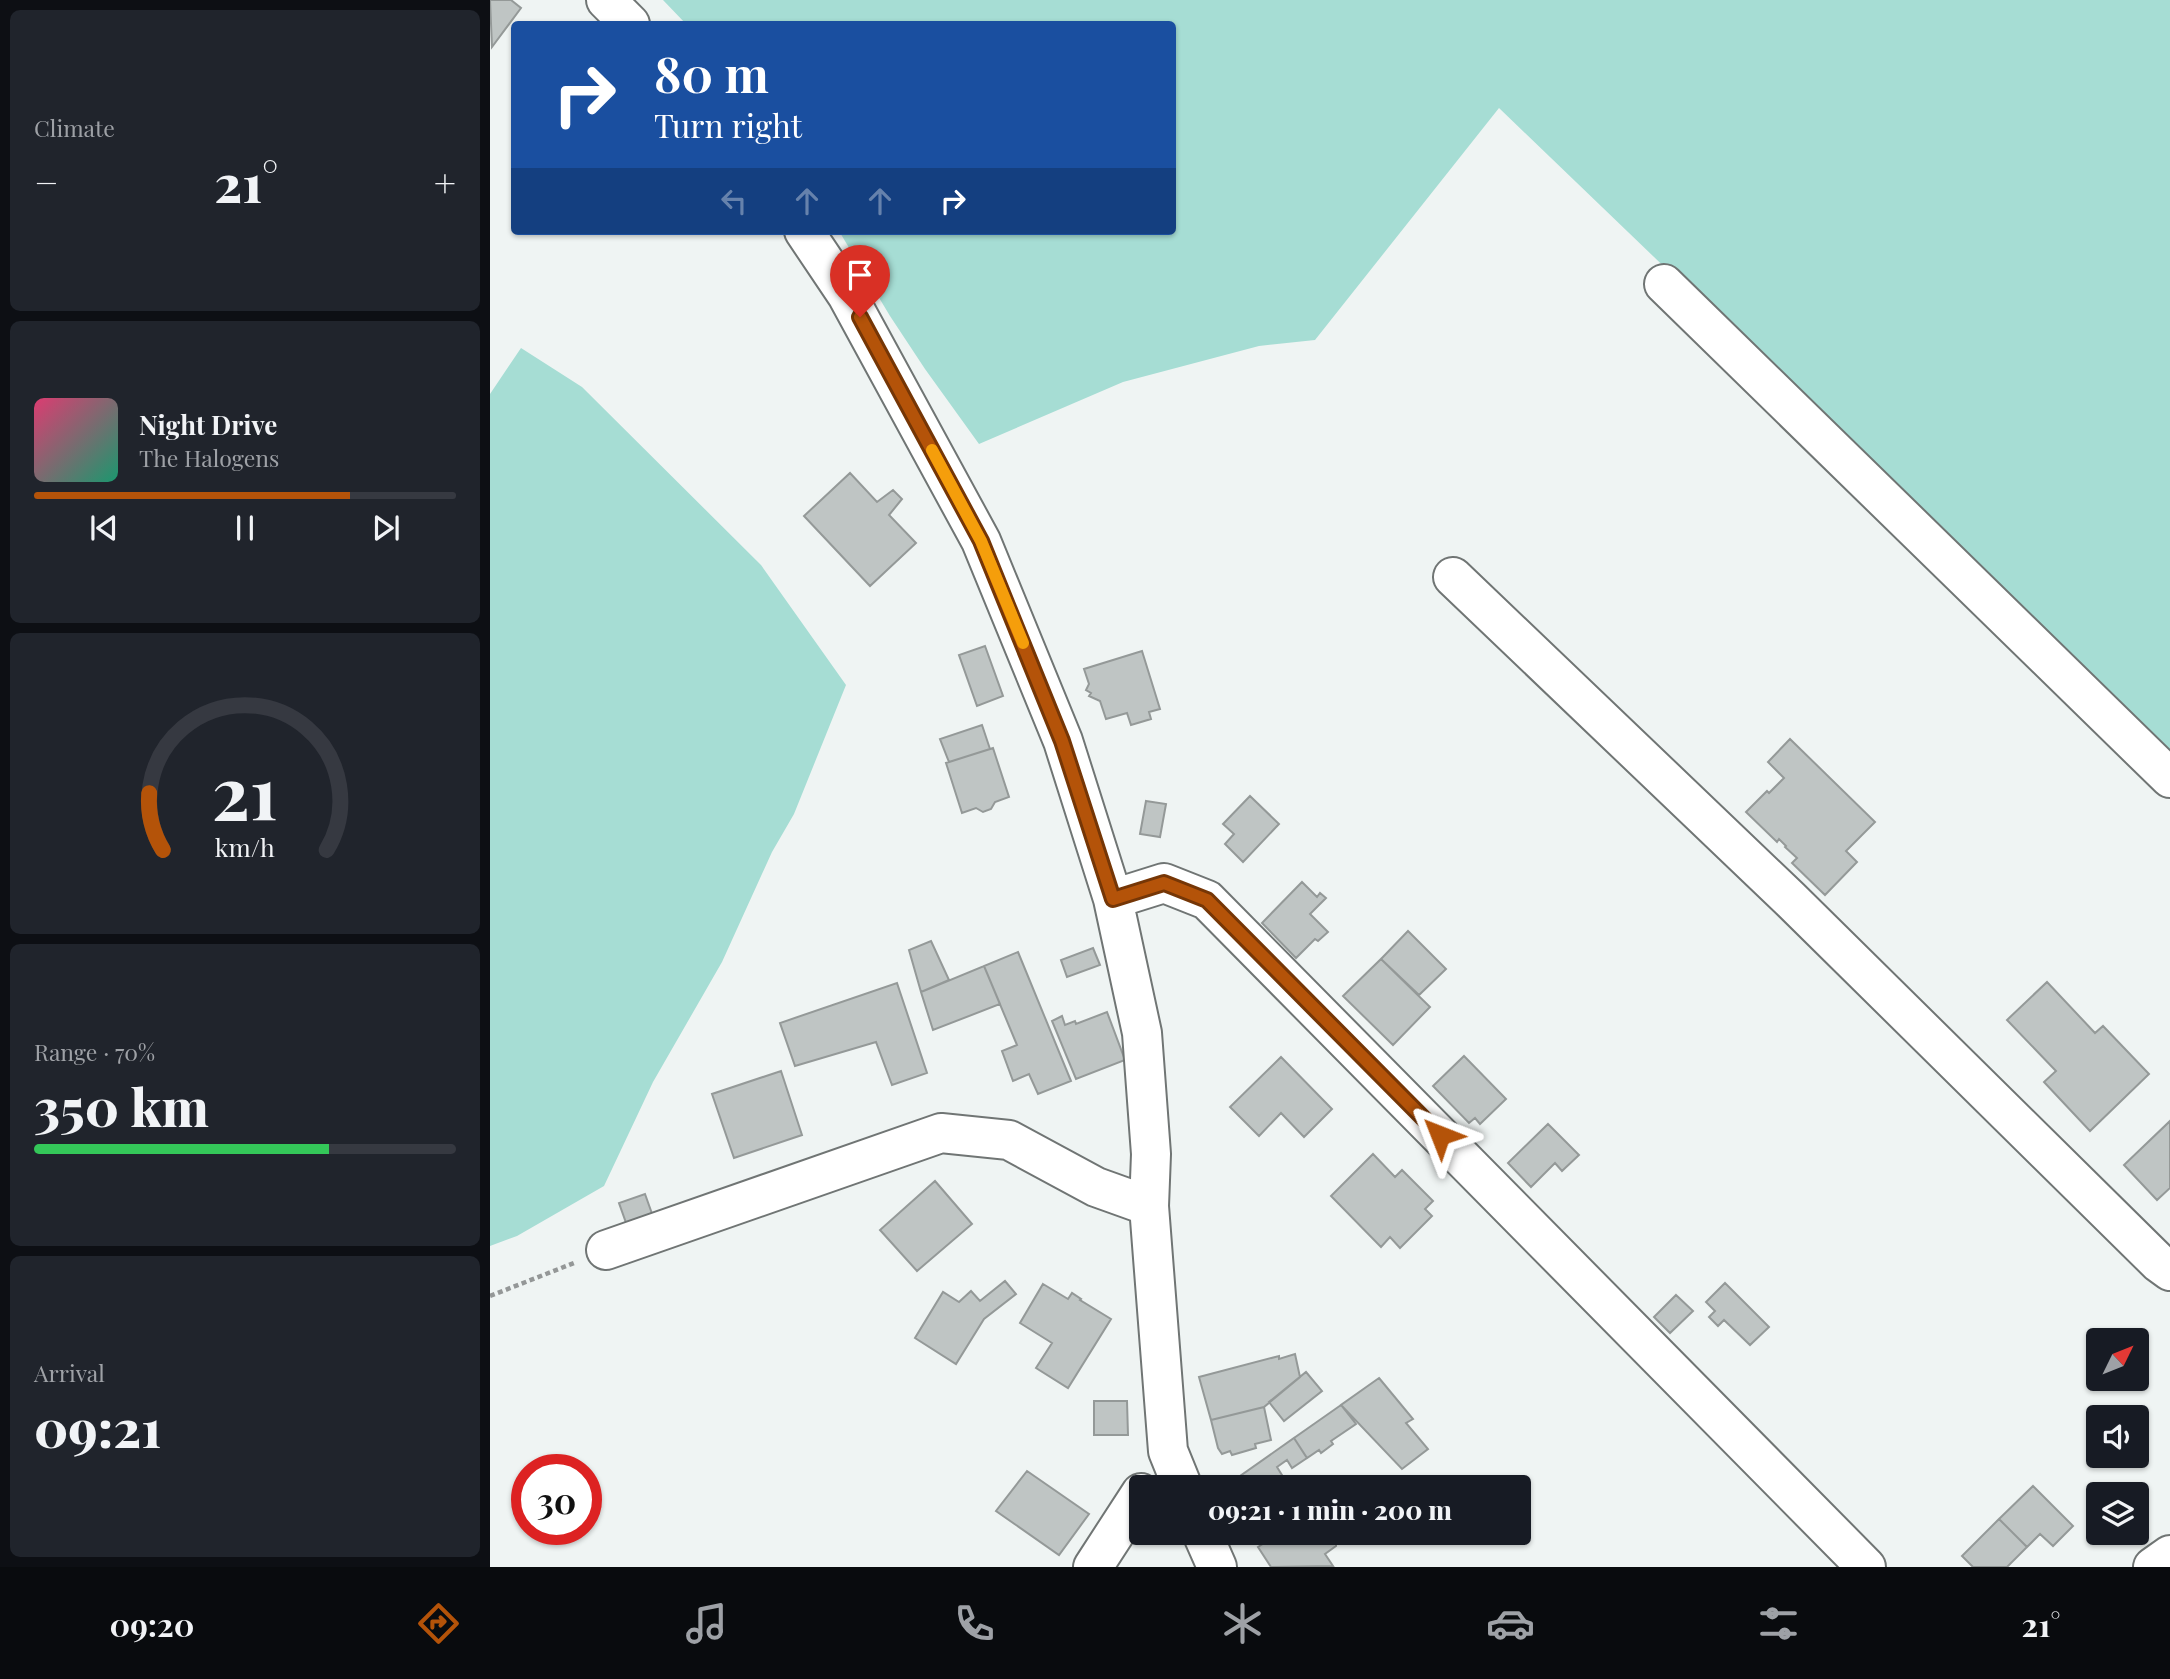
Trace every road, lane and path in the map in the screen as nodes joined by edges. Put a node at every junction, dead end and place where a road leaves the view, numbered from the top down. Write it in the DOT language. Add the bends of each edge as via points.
graph roads {
  1 [pos="606,0"];
  2 [pos="626,21"];
  3 [pos="807,235"];
  4 [pos="1664,284"];
  5 [pos="1453,577"];
  6 [pos="2170,778"];
  7 [pos="1113,899"];
  8 [pos="1149,1206"];
  9 [pos="606,1250"];
  10 [pos="2170,1271"];
  11 [pos="490,1296"];
  12 [pos="1168,1451"];
  13 [pos="1152,1475"];
  14 [pos="1178,1475"];
  15 [pos="1129,1512"];
  16 [pos="1207,1545"];
  17 [pos="2170,1555"];
  18 [pos="1093,1567"];
  19 [pos="1217,1567"];
  20 [pos="1866,1567"];
  21 [pos="2153,1567"];
  1 -- 2 [label="street"];
  3 -- 7 [label="street" via="848,295 981,541 1062,741"];
  4 -- 6 [label="street"];
  5 -- 10 [label="street"];
  7 -- 8 [label="street" via="1142,1034 1151,1154"];
  7 -- 20 [label="street" via="1164,883 1207,900"];
  8 -- 9 [label="street" via="1096,1187 1009,1140 941,1133"];
  8 -- 12 [label="street"];
  9 -- 11 [label="path"];
  12 -- 13 [label="street"];
  12 -- 14 [label="street"];
  15 -- 18 [label="street"];
  16 -- 19 [label="street"];
  17 -- 21 [label="street"];
}
